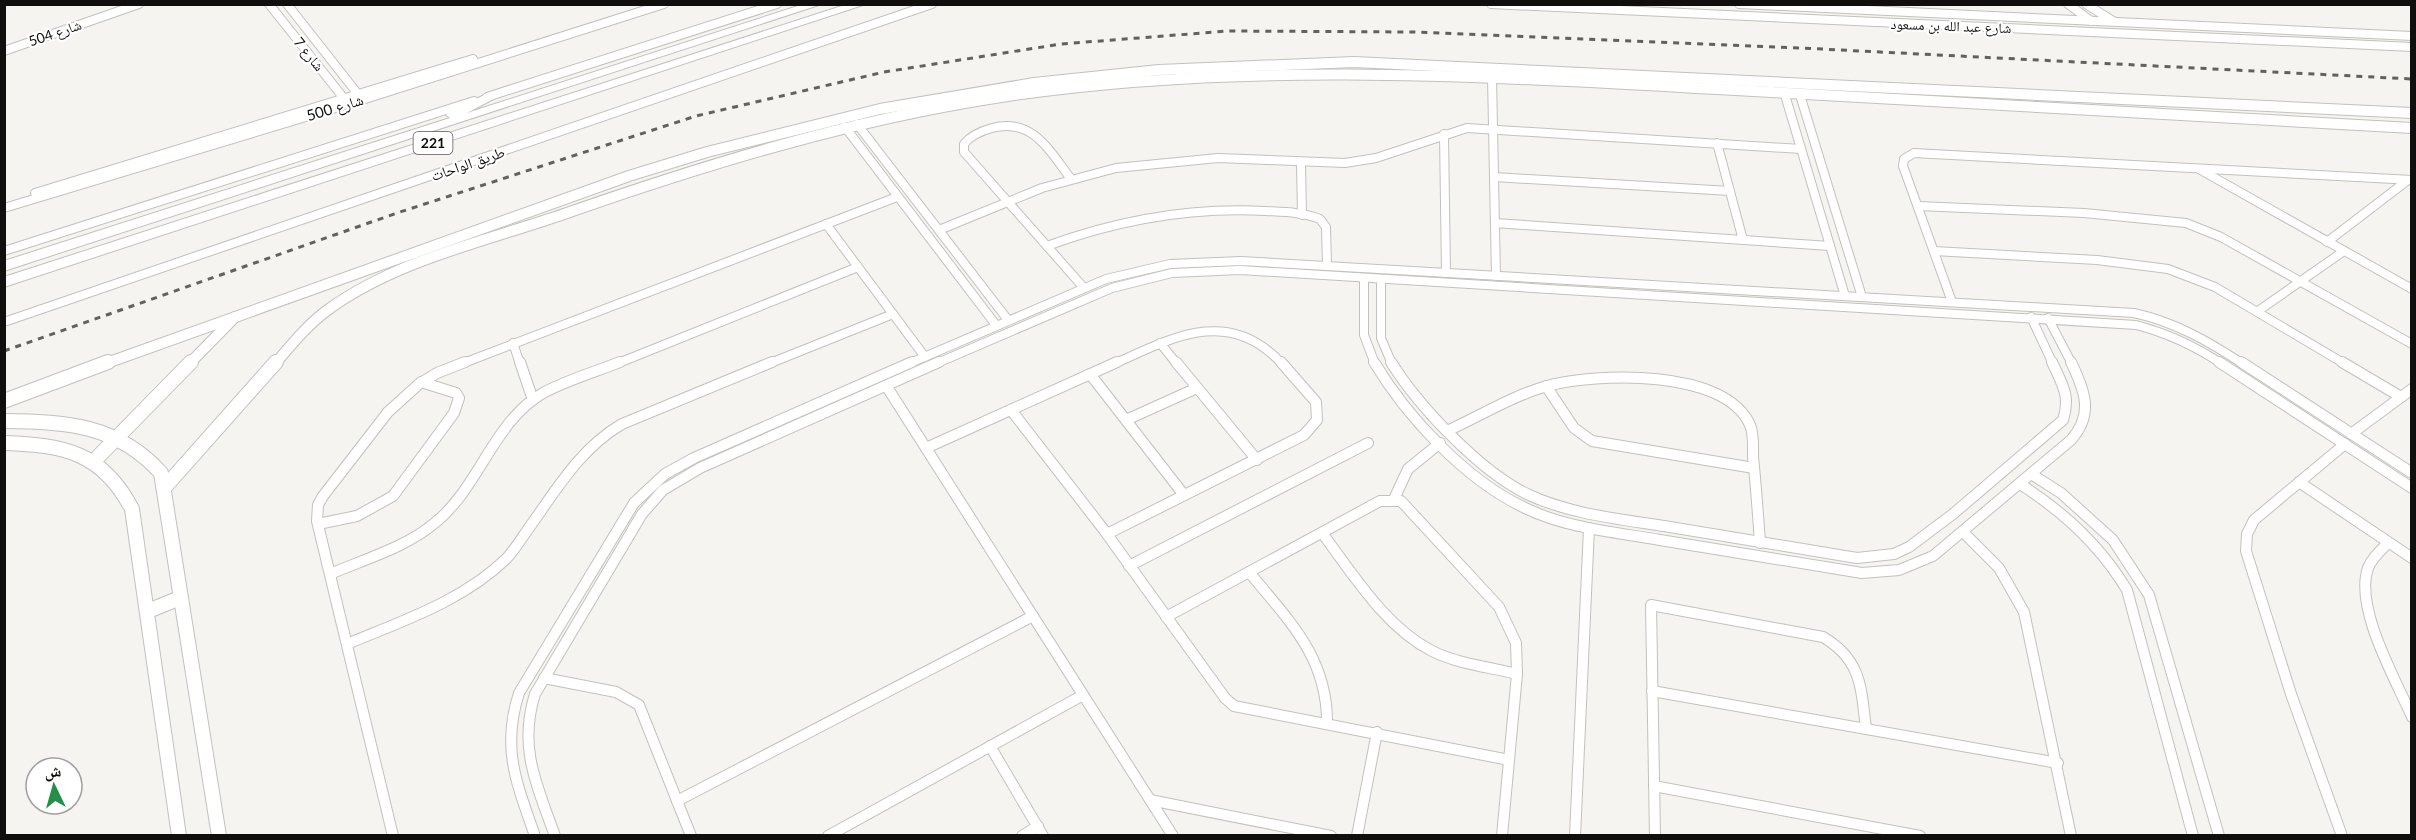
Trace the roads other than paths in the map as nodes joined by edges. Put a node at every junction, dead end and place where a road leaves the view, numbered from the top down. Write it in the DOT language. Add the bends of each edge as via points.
graph roads {
  1 [pos="125,4"];
  2 [pos="140,4"];
  3 [pos="269,4"];
  4 [pos="287,4"];
  5 [pos="644,4"];
  6 [pos="664,4"];
  7 [pos="777,4"];
  8 [pos="817,4"];
  9 [pos="861,4"];
  10 [pos="932,4"];
  11 [pos="1491,4"];
  12 [pos="1739,4"];
  13 [pos="2068,4"];
  14 [pos="2086,4"];
  15 [pos="1808,9"];
  16 [pos="1812,20"];
  17 [pos="2091,21"];
  18 [pos="2115,22"];
  19 [pos="2241,29"];
  20 [pos="2412,36"];
  21 [pos="2251,41"];
  22 [pos="2412,47"];
  23 [pos="4,49"];
  24 [pos="1421,70"];
  25 [pos="1492,77"];
  26 [pos="1997,93"];
  27 [pos="495,95"];
  28 [pos="1785,95"];
  29 [pos="1800,96"];
  30 [pos="360,97"];
  31 [pos="346,101"];
  32 [pos="2004,106"];
  33 [pos="2412,113"];
  34 [pos="857,124"];
  35 [pos="845,127"];
  36 [pos="1492,128"];
  37 [pos="2412,128"];
  38 [pos="1444,134"];
  39 [pos="1717,143"];
  40 [pos="388,144"];
  41 [pos="1801,149"];
  42 [pos="1301,164"];
  43 [pos="2196,168"];
  44 [pos="110,173"];
  45 [pos="1494,177"];
  46 [pos="1071,178"];
  47 [pos="2410,180"];
  48 [pos="1730,191"];
  49 [pos="897,197"];
  50 [pos="4,202"];
  51 [pos="1008,202"];
  52 [pos="1918,206"];
  53 [pos="4,208"];
  54 [pos="1302,215"];
  55 [pos="826,224"];
  56 [pos="1495,224"];
  57 [pos="939,230"];
  58 [pos="1743,240"];
  59 [pos="2327,242"];
  60 [pos="1047,246"];
  61 [pos="1830,246"];
  62 [pos="4,251"];
  63 [pos="1934,251"];
  64 [pos="2344,251"];
  65 [pos="400,257"];
  66 [pos="4,266"];
  67 [pos="1327,266"];
  68 [pos="858,267"];
  69 [pos="405,270"];
  70 [pos="1446,273"];
  71 [pos="1496,276"];
  72 [pos="1364,278"];
  73 [pos="1381,279"];
  74 [pos="4,282"];
  75 [pos="2299,282"];
  76 [pos="1083,288"];
  77 [pos="2411,288"];
  78 [pos="1845,296"];
  79 [pos="1862,297"];
  80 [pos="1952,302"];
  81 [pos="1041,306"];
  82 [pos="2258,310"];
  83 [pos="238,314"];
  84 [pos="893,314"];
  85 [pos="1048,314"];
  86 [pos="2031,317"];
  87 [pos="2048,318"];
  88 [pos="1008,320"];
  89 [pos="4,322"];
  90 [pos="996,325"];
  91 [pos="513,343"];
  92 [pos="1160,343"];
  93 [pos="2412,344"];
  94 [pos="2227,353"];
  95 [pos="925,357"];
  96 [pos="2216,360"];
  97 [pos="1090,374"];
  98 [pos="421,382"];
  99 [pos="1546,386"];
  100 [pos="887,387"];
  101 [pos="1197,388"];
  102 [pos="2412,388"];
  103 [pos="2401,397"];
  104 [pos="533,399"];
  105 [pos="4,401"];
  106 [pos="1011,410"];
  107 [pos="789,417"];
  108 [pos="1125,420"];
  109 [pos="4,421"];
  110 [pos="795,427"];
  111 [pos="1447,431"];
  112 [pos="2351,434"];
  113 [pos="116,438"];
  114 [pos="1368,442"];
  115 [pos="4,443"];
  116 [pos="1440,443"];
  117 [pos="2345,444"];
  118 [pos="926,448"];
  119 [pos="94,460"];
  120 [pos="1257,460"];
  121 [pos="1754,468"];
  122 [pos="2411,471"];
  123 [pos="2031,474"];
  124 [pos="2298,482"];
  125 [pos="2020,484"];
  126 [pos="165,487"];
  127 [pos="2412,488"];
  128 [pos="1184,495"];
  129 [pos="1394,499"];
  130 [pos="318,524"];
  131 [pos="1590,528"];
  132 [pos="1963,532"];
  133 [pos="1322,533"];
  134 [pos="1107,534"];
  135 [pos="1760,543"];
  136 [pos="2388,543"];
  137 [pos="2412,558"];
  138 [pos="598,562"];
  139 [pos="612,566"];
  140 [pos="1129,566"];
  141 [pos="1249,573"];
  142 [pos="330,574"];
  143 [pos="180,598"];
  144 [pos="148,611"];
  145 [pos="1033,615"];
  146 [pos="1166,617"];
  147 [pos="347,644"];
  148 [pos="1517,674"];
  149 [pos="544,678"];
  150 [pos="1652,692"];
  151 [pos="1083,695"];
  152 [pos="2412,717"];
  153 [pos="1327,722"];
  154 [pos="1866,729"];
  155 [pos="1377,732"];
  156 [pos="990,746"];
  157 [pos="1509,760"];
  158 [pos="2058,763"];
  159 [pos="1654,786"];
  160 [pos="540,791"];
  161 [pos="523,800"];
  162 [pos="1150,800"];
  163 [pos="677,801"];
  164 [pos="1040,831"];
  165 [pos="832,835"];
  166 [pos="179,836"];
  167 [pos="219,836"];
  168 [pos="393,836"];
  169 [pos="535,836"];
  170 [pos="555,836"];
  171 [pos="691,836"];
  172 [pos="1022,836"];
  173 [pos="1173,836"];
  174 [pos="1331,836"];
  175 [pos="1357,836"];
  176 [pos="1502,836"];
  177 [pos="1575,836"];
  178 [pos="1655,836"];
  179 [pos="1920,836"];
  180 [pos="2071,836"];
  181 [pos="2193,836"];
  182 [pos="2219,836"];
  183 [pos="2342,836"];
  1 -- 23 [label="street, شارع 504"];
  2 -- 23 [label="street, شارع 504"];
  3 -- 31 [label="street, شارع 7"];
  4 -- 30 [label="street, شارع 7"];
  5 -- 30 [label="street, شارع 500"];
  6 -- 30 [label="street, شارع 500"];
  7 -- 27 [label="street, 221"];
  8 -- 40 [label="highway, 221"];
  9 -- 74 [label="highway, طريق الواحات / 221"];
  10 -- 89 [label="street, طريق الواحات / 221"];
  11 -- 16 [label="street, شارع عبد الله بن مسعود"];
  12 -- 15 [label="street, شارع عبد الله بن مسعود"];
  13 -- 17 [label="street"];
  14 -- 18 [label="street"];
  15 -- 16 [label="street"];
  15 -- 17 [label="street, شارع عبد الله بن مسعود"];
  16 -- 21 [label="street, شارع عبد الله بن مسعود"];
  17 -- 18 [label="street, شارع عبد الله بن مسعود"];
  18 -- 19 [label="street, شارع عبد الله بن مسعود"];
  19 -- 20 [label="street, شارع عبد الله بن مسعود"];
  19 -- 21 [label="street"];
  21 -- 22 [label="street, شارع عبد الله بن مسعود"];
  24 -- 25 [label="street"];
  24 -- 26 [label="street"];
  24 -- 34 [label="street" via="1258,75 1073,88"];
  24 -- 65 [label="street" via="1343,62 1159,70 1034,83 923,101 707,152"];
  25 -- 28 [label="street"];
  25 -- 36 [label="street"];
  26 -- 32 [label="street"];
  26 -- 33 [label="street"];
  27 -- 40 [label="highway"];
  27 -- 62 [label="street, 221"];
  28 -- 29 [label="street"];
  28 -- 41 [label="street"];
  29 -- 32 [label="street"];
  29 -- 79 [label="street"];
  30 -- 31 [label="street, شارع 500"];
  31 -- 44 [label="street, شارع 500"];
  32 -- 37 [label="street"];
  34 -- 35 [label="street"];
  34 -- 57 [label="street"];
  35 -- 49 [label="street"];
  35 -- 69 [label="street" via="686,173"];
  36 -- 38 [label="street" via="1467,128"];
  36 -- 39 [label="street"];
  36 -- 45 [label="street"];
  38 -- 42 [label="street" via="1364,161"];
  38 -- 70 [label="street"];
  39 -- 41 [label="street"];
  39 -- 48 [label="street"];
  40 -- 66 [label="highway, 221"];
  41 -- 61 [label="street"];
  42 -- 46 [label="street" via="1179,160"];
  42 -- 54 [label="street"];
  43 -- 47 [label="street"];
  43 -- 52 [label="street" via="1919,152 1907,156 1903,166"];
  43 -- 59 [label="street"];
  44 -- 50 [label="street, شارع 500"];
  44 -- 53 [label="street, شارع 500"];
  45 -- 48 [label="street"];
  45 -- 56 [label="street"];
  46 -- 51 [label="street"];
  46 -- 51 [label="street" via="1025,126 1007,124 971,136 964,144 964,152"];
  47 -- 59 [label="street"];
  48 -- 58 [label="street"];
  49 -- 55 [label="street"];
  49 -- 90 [label="street"];
  51 -- 57 [label="street"];
  51 -- 60 [label="street"];
  52 -- 63 [label="street"];
  52 -- 75 [label="street" via="2104,214 2186,223 2221,237"];
  54 -- 60 [label="street" via="1227,210 1154,215 1099,227"];
  54 -- 67 [label="street" via="1324,223"];
  55 -- 68 [label="street"];
  55 -- 91 [label="street"];
  56 -- 58 [label="street"];
  56 -- 71 [label="street"];
  57 -- 88 [label="street"];
  58 -- 61 [label="street"];
  59 -- 64 [label="street"];
  60 -- 76 [label="street"];
  61 -- 78 [label="street"];
  63 -- 80 [label="street"];
  63 -- 82 [label="street" via="2151,265 2192,277"];
  64 -- 75 [label="street"];
  64 -- 77 [label="street"];
  65 -- 69 [label="street"];
  65 -- 83 [label="street"];
  67 -- 70 [label="street"];
  67 -- 76 [label="street" via="1202,261 1136,270"];
  68 -- 84 [label="street"];
  68 -- 104 [label="street" via="554,387"];
  69 -- 126 [label="street" via="357,292 314,322"];
  70 -- 71 [label="street"];
  71 -- 78 [label="street"];
  72 -- 73 [label="street"];
  72 -- 85 [label="street" via="1240,270 1172,273 1122,285"];
  72 -- 116 [label="street" via="1365,340 1371,358 1394,394"];
  73 -- 86 [label="street"];
  73 -- 111 [label="street" via="1384,348 1410,389"];
  75 -- 82 [label="street"];
  75 -- 93 [label="street"];
  76 -- 81 [label="street"];
  78 -- 79 [label="street"];
  79 -- 80 [label="street"];
  80 -- 94 [label="street" via="2134,313 2179,326"];
  81 -- 85 [label="street"];
  81 -- 88 [label="street"];
  82 -- 103 [label="street"];
  83 -- 105 [label="street"];
  83 -- 113 [label="street"];
  84 -- 95 [label="street"];
  84 -- 147 [label="street" via="605,434 578,459 497,569 437,606"];
  85 -- 100 [label="street"];
  86 -- 87 [label="street"];
  86 -- 135 [label="street" via="2064,388 2068,405 2063,420 1953,514 1909,547 1877,558 1837,556"];
  87 -- 96 [label="street" via="2117,322 2156,330"];
  87 -- 123 [label="street" via="2084,390 2087,408 2083,425 2071,440"];
  88 -- 90 [label="street"];
  90 -- 95 [label="street"];
  91 -- 98 [label="street"];
  91 -- 104 [label="street"];
  92 -- 97 [label="street"];
  92 -- 101 [label="street"];
  92 -- 120 [label="street" via="1202,330 1239,332 1269,349 1310,394 1318,411 1312,428"];
  94 -- 96 [label="street"];
  94 -- 112 [label="street"];
  95 -- 107 [label="street"];
  96 -- 117 [label="street"];
  97 -- 106 [label="street"];
  97 -- 108 [label="street"];
  98 -- 130 [label="street" via="400,399 323,496 316,513"];
  98 -- 130 [label="street" via="456,393 459,399 454,413 393,496 357,516"];
  99 -- 111 [label="street"];
  99 -- 121 [label="street" via="1574,428 1592,441"];
  99 -- 121 [label="street" via="1583,379 1632,378 1720,395 1734,403 1751,427"];
  100 -- 110 [label="street"];
  100 -- 118 [label="street"];
  101 -- 108 [label="street"];
  101 -- 120 [label="street"];
  102 -- 103 [label="street"];
  103 -- 112 [label="street"];
  104 -- 142 [label="street" via="436,523"];
  106 -- 118 [label="street"];
  106 -- 134 [label="street"];
  107 -- 110 [label="street"];
  107 -- 138 [label="street" via="665,474 634,503"];
  108 -- 128 [label="street"];
  109 -- 113 [label="street" via="76,425"];
  110 -- 139 [label="street" via="700,468 663,490 642,514"];
  111 -- 135 [label="street" via="1525,492 1556,505"];
  112 -- 122 [label="street"];
  113 -- 119 [label="street"];
  113 -- 126 [label="street" via="134,445 151,459"];
  114 -- 140 [label="street"];
  115 -- 119 [label="street" via="51,446"];
  116 -- 129 [label="street" via="1405,473"];
  116 -- 131 [label="street" via="1519,505"];
  117 -- 124 [label="street"];
  117 -- 127 [label="street"];
  118 -- 145 [label="street"];
  119 -- 144 [label="street" via="124,489 132,509"];
  120 -- 128 [label="street"];
  121 -- 135 [label="street"];
  123 -- 125 [label="street"];
  123 -- 182 [label="street" via="2070,501 2113,540 2149,595"];
  124 -- 136 [label="street"];
  124 -- 183 [label="street" via="2254,520 2247,534 2246,551"];
  125 -- 132 [label="street"];
  125 -- 181 [label="street" via="2072,520 2095,542 2127,590"];
  126 -- 143 [label="street"];
  128 -- 134 [label="street"];
  129 -- 133 [label="street" via="1380,501"];
  129 -- 148 [label="street" via="1407,506 1499,608 1516,643"];
  130 -- 142 [label="street"];
  131 -- 132 [label="street" via="1862,573 1894,572 1916,566"];
  131 -- 177 [label="street"];
  132 -- 158 [label="street" via="2002,569 2015,590 2031,641"];
  133 -- 141 [label="street"];
  133 -- 148 [label="street" via="1396,623 1419,643 1447,657"];
  134 -- 140 [label="street"];
  136 -- 137 [label="street"];
  136 -- 152 [label="street" via="2375,556 2367,573 2365,592 2370,617"];
  138 -- 139 [label="street"];
  138 -- 161 [label="street" via="519,693 511,713 508,751"];
  139 -- 149 [label="street"];
  140 -- 146 [label="street"];
  141 -- 146 [label="street"];
  141 -- 153 [label="street" via="1316,659 1327,689"];
  142 -- 147 [label="street"];
  143 -- 144 [label="street"];
  143 -- 167 [label="street"];
  144 -- 166 [label="street"];
  145 -- 151 [label="street"];
  145 -- 163 [label="street"];
  146 -- 153 [label="street" via="1234,706"];
  147 -- 168 [label="street"];
  148 -- 157 [label="street"];
  149 -- 160 [label="street" via="528,711 525,728 525,744"];
  149 -- 163 [label="street" via="616,692 639,705"];
  150 -- 154 [label="street"];
  150 -- 154 [label="street" via="1651,605 1834,642 1857,667"];
  150 -- 159 [label="street"];
  151 -- 156 [label="street"];
  151 -- 162 [label="street"];
  153 -- 155 [label="street"];
  154 -- 158 [label="street"];
  155 -- 157 [label="street"];
  155 -- 175 [label="street"];
  156 -- 164 [label="street"];
  156 -- 165 [label="street"];
  157 -- 176 [label="street"];
  158 -- 180 [label="street"];
  159 -- 178 [label="street"];
  159 -- 179 [label="street"];
  160 -- 161 [label="street"];
  160 -- 170 [label="street"];
  161 -- 169 [label="street"];
  162 -- 173 [label="street"];
  162 -- 174 [label="street"];
  163 -- 171 [label="street"];
  164 -- 172 [label="street"];
}
